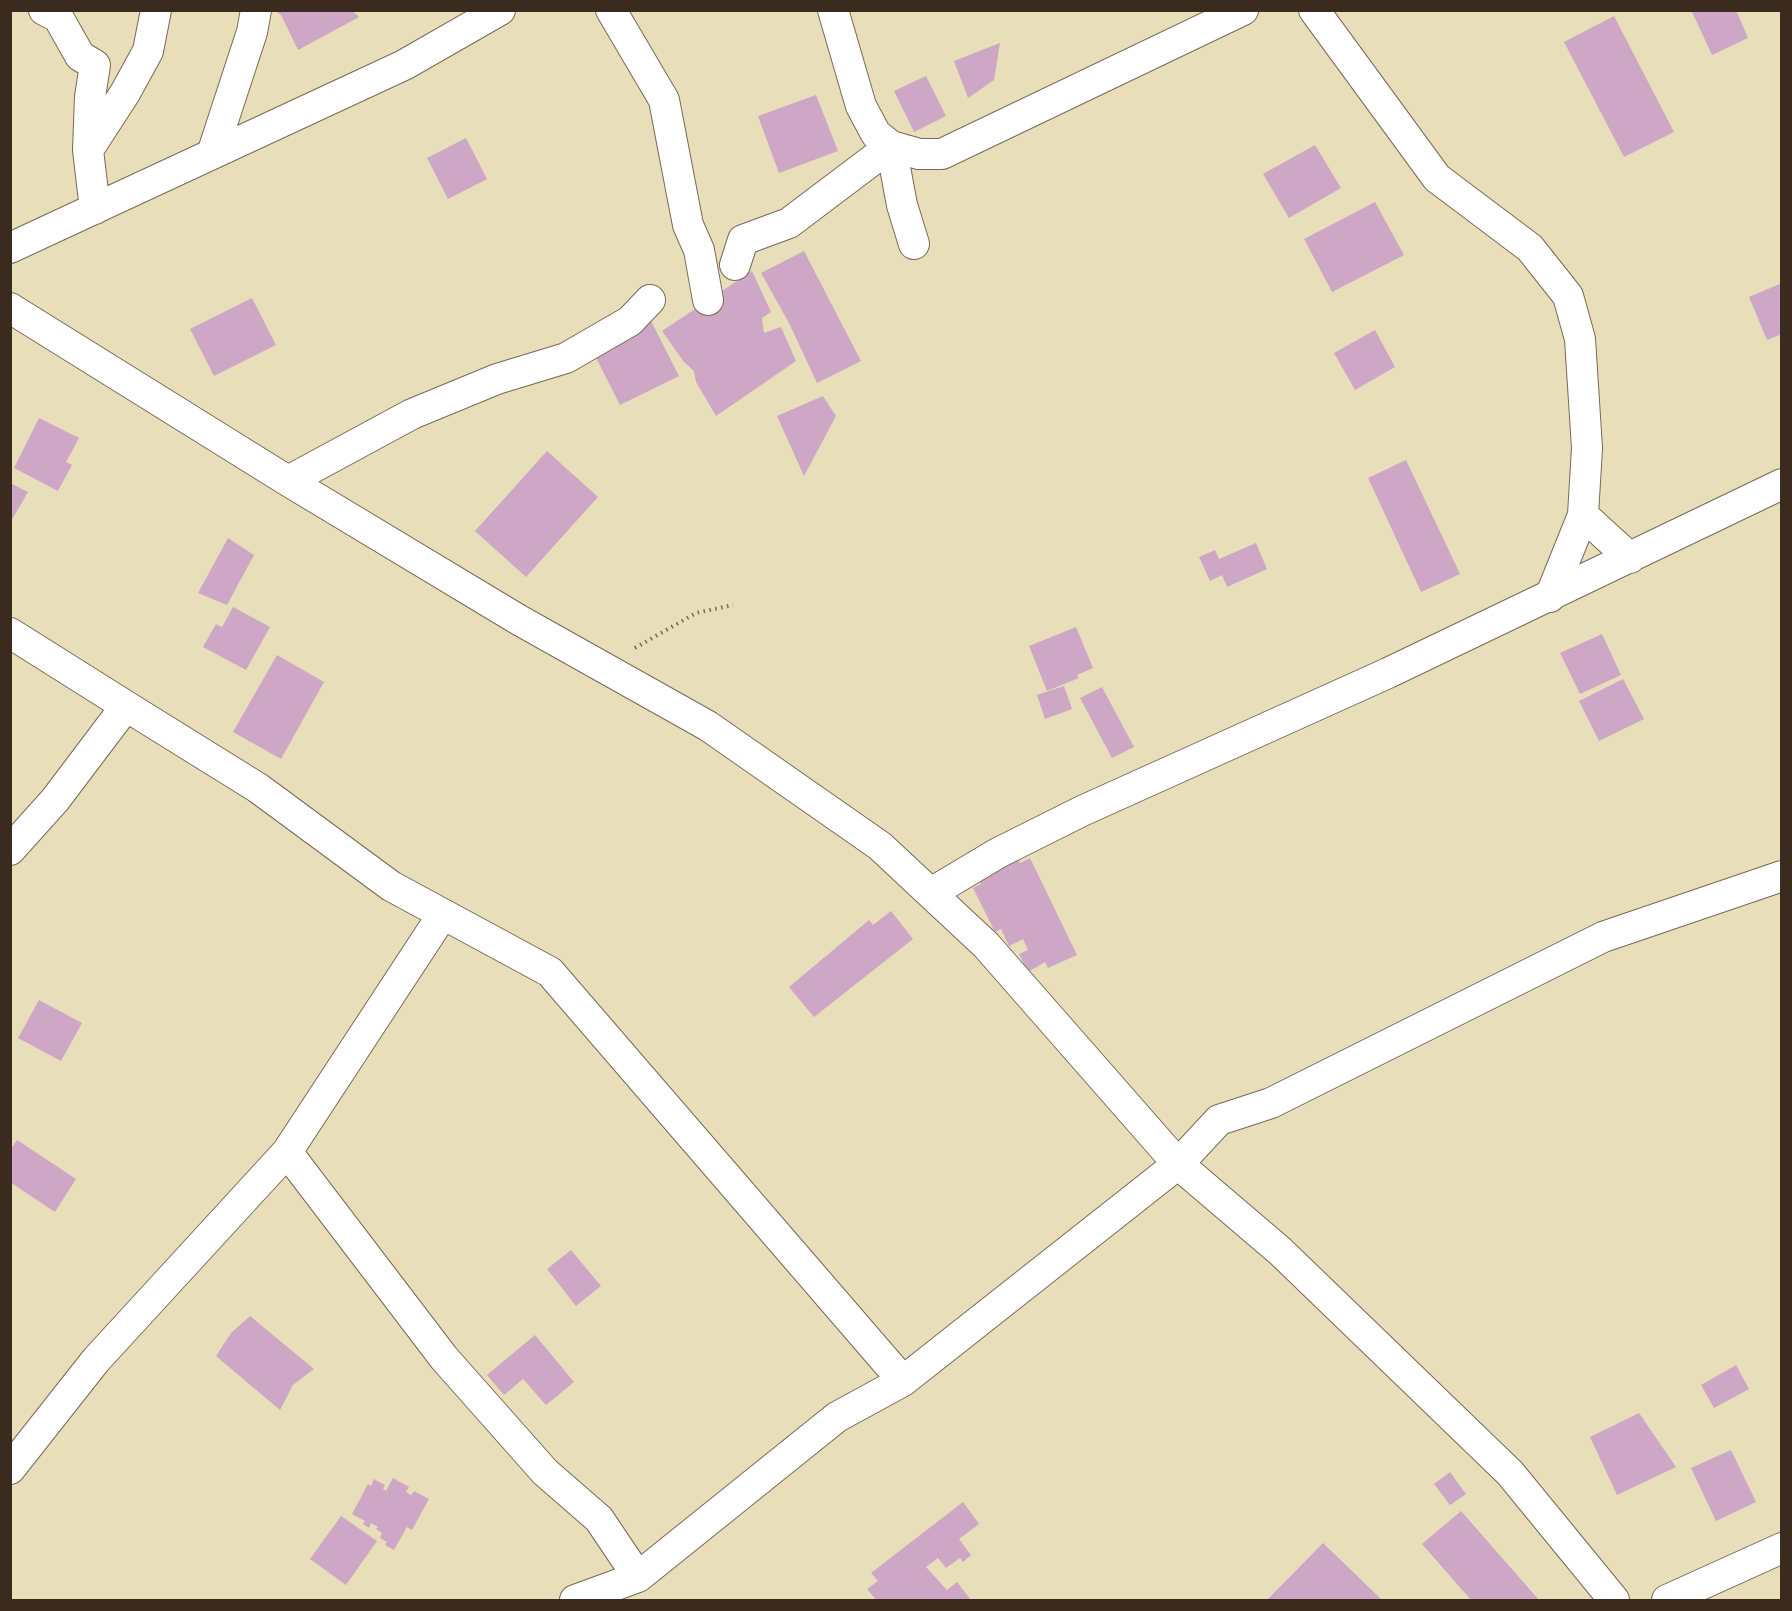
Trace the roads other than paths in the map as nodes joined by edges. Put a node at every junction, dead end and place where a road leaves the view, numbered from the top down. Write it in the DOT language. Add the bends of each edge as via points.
graph roads {
  1 [pos="44,10"];
  2 [pos="156,10"];
  3 [pos="256,10"];
  4 [pos="500,10"];
  5 [pos="611,10"];
  6 [pos="833,10"];
  7 [pos="1243,10"];
  8 [pos="1314,10"];
  9 [pos="891,146"];
  10 [pos="88,150"];
  11 [pos="212,154"];
  12 [pos="95,209"];
  13 [pos="914,244"];
  14 [pos="10,248"];
  15 [pos="735,265"];
  16 [pos="650,300"];
  17 [pos="708,300"];
  18 [pos="10,308"];
  19 [pos="288,481"];
  20 [pos="1782,484"];
  21 [pos="1583,515"];
  22 [pos="1630,558"];
  23 [pos="1550,597"];
  24 [pos="10,633"];
  25 [pos="126,706"];
  26 [pos="10,850"];
  27 [pos="1782,876"];
  28 [pos="931,893"];
  29 [pos="443,914"];
  30 [pos="287,1152"];
  31 [pos="1178,1164"];
  32 [pos="903,1381"];
  33 [pos="10,1469"];
  34 [pos="1782,1548"];
  35 [pos="638,1577"];
  36 [pos="575,1600"];
  37 [pos="1614,1600"];
  38 [pos="1667,1600"];
  1 -- 10 [label="street" via="58,17 80,56 95,65"];
  2 -- 10 [label="street" via="148,51"];
  3 -- 11 [label="street"];
  4 -- 11 [label="street" via="404,65"];
  5 -- 17 [label="street" via="664,100 688,225 699,250"];
  6 -- 9 [label="street" via="861,106 876,134"];
  7 -- 9 [label="street" via="942,154 920,154"];
  8 -- 21 [label="street" via="1437,178 1530,248 1568,296 1580,339 1587,448"];
  9 -- 13 [label="street"];
  9 -- 15 [label="street" via="789,223 743,240"];
  10 -- 12 [label="street"];
  11 -- 12 [label="street"];
  12 -- 14 [label="street"];
  16 -- 19 [label="street" via="630,321 566,358 497,379 412,414"];
  18 -- 19 [label="street"];
  19 -- 28 [label="street" via="519,620 708,726 880,846"];
  20 -- 22 [label="street"];
  21 -- 22 [label="street"];
  21 -- 23 [label="street"];
  22 -- 23 [label="street"];
  23 -- 28 [label="street" via="1082,811 998,852"];
  24 -- 25 [label="street"];
  25 -- 26 [label="street" via="55,800"];
  25 -- 29 [label="street" via="258,788 391,886"];
  27 -- 31 [label="street" via="1603,937 1270,1103 1219,1120"];
  28 -- 31 [label="street" via="986,945"];
  29 -- 30 [label="street"];
  29 -- 32 [label="street" via="550,972"];
  30 -- 33 [label="street" via="96,1360"];
  30 -- 35 [label="street" via="444,1358 545,1472 600,1519"];
  31 -- 32 [label="street"];
  31 -- 37 [label="street" via="1280,1251 1510,1473"];
  32 -- 35 [label="street" via="837,1417"];
  34 -- 38 [label="street"];
  35 -- 36 [label="street"];
}
